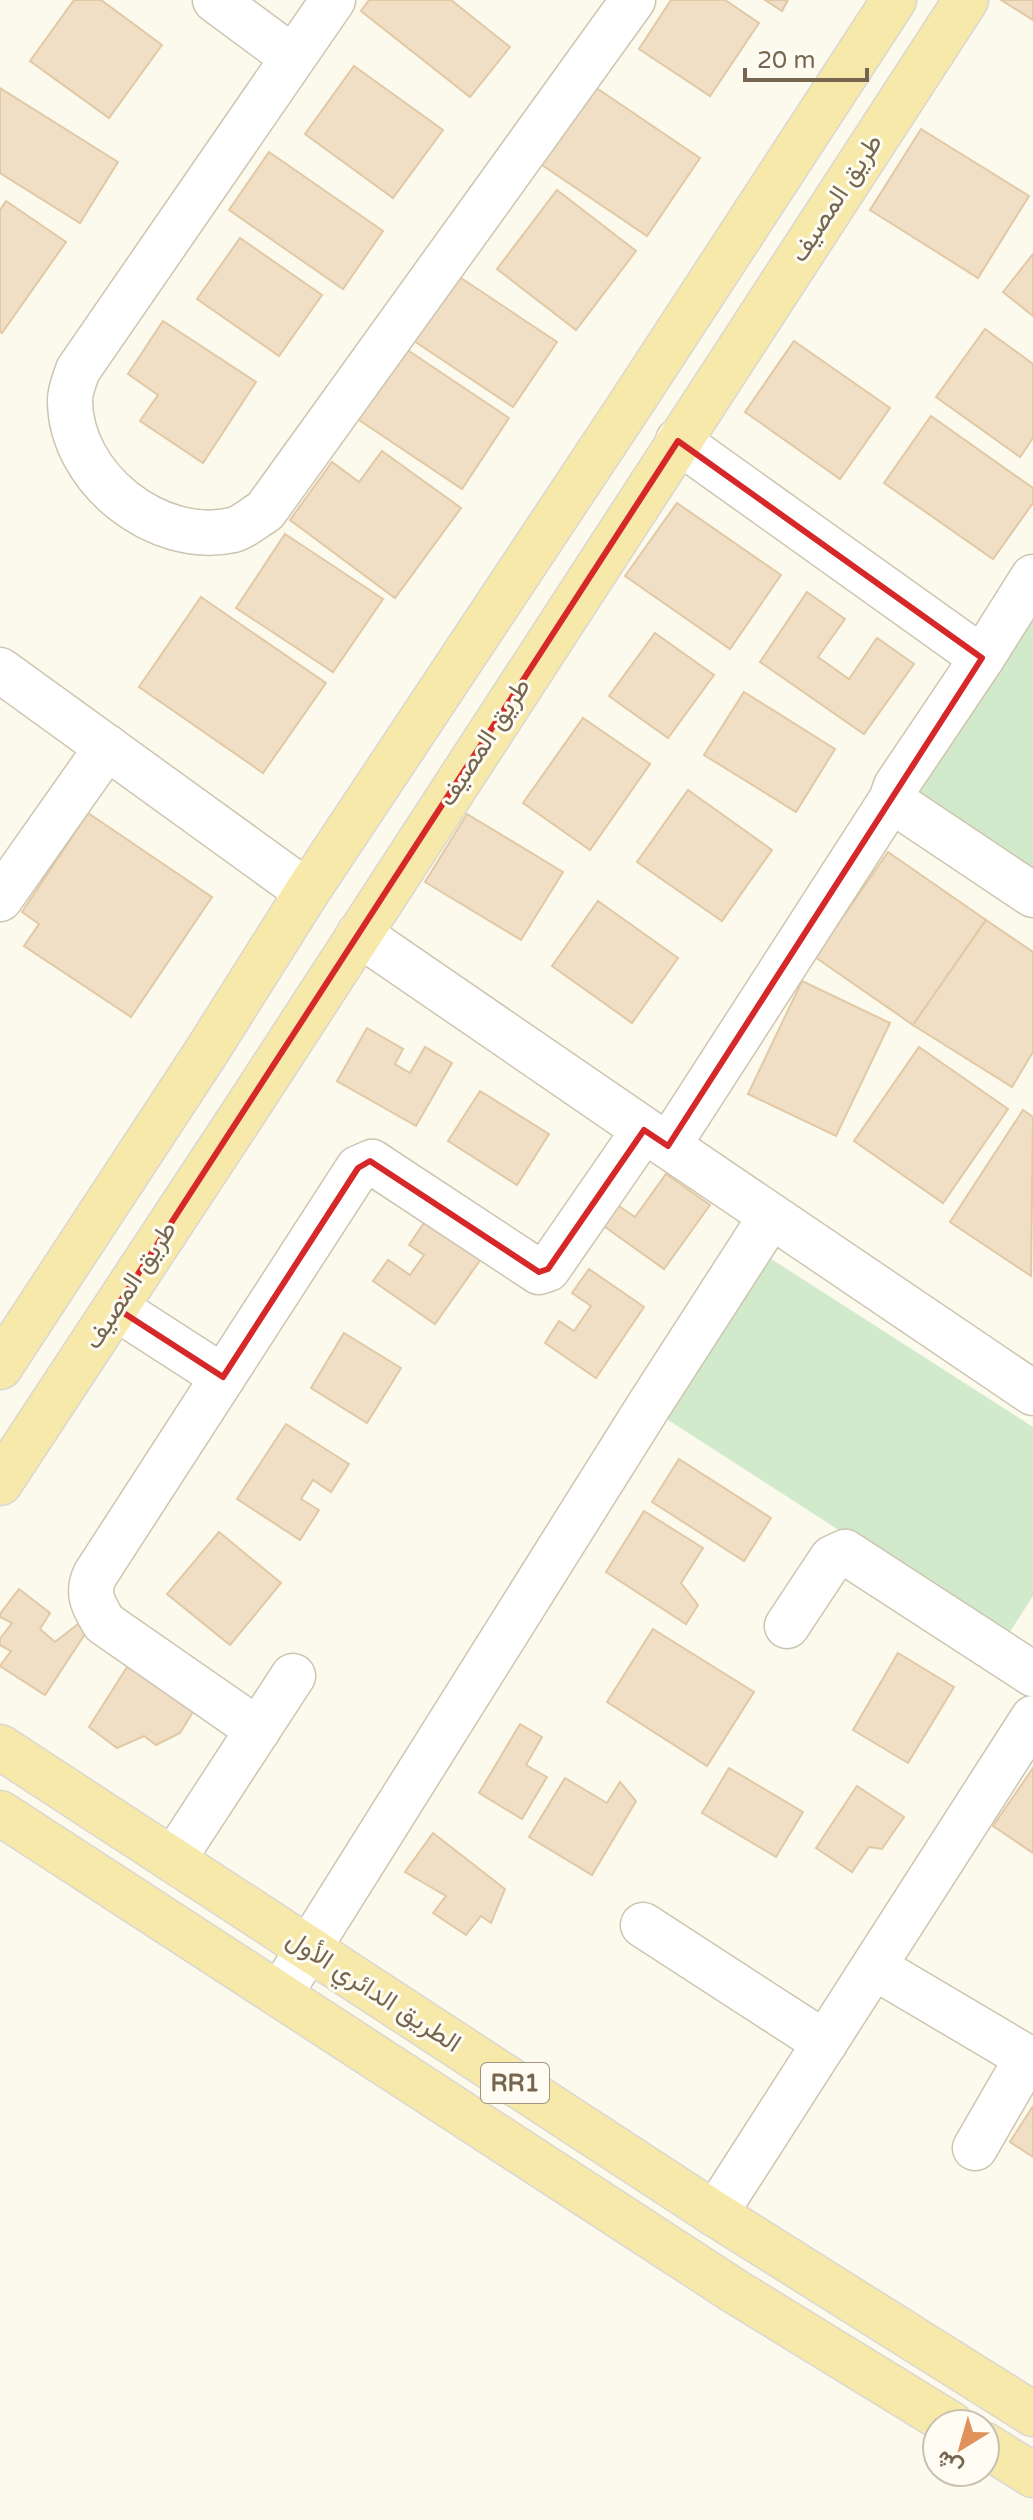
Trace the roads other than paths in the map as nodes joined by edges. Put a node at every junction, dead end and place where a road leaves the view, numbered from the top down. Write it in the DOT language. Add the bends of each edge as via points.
graph roads {
  1 [pos="215,0"];
  2 [pos="333,0"];
  3 [pos="633,0"];
  4 [pos="894,0"];
  5 [pos="966,0"];
  6 [pos="292,57"];
  7 [pos="678,441"];
  8 [pos="1033,577"];
  9 [pos="982,658"];
  10 [pos="0,670"];
  11 [pos="107,747"];
  12 [pos="891,800"];
  13 [pos="307,892"];
  14 [pos="1033,895"];
  15 [pos="0,899"];
  16 [pos="359,934"];
  17 [pos="656,1138"];
  18 [pos="771,1216"];
  19 [pos="116,1308"];
  20 [pos="0,1367"];
  21 [pos="223,1377"];
  22 [pos="1033,1393"];
  23 [pos="0,1483"];
  24 [pos="787,1626"];
  25 [pos="1033,1674"];
  26 [pos="293,1676"];
  27 [pos="1033,1718"];
  28 [pos="258,1730"];
  29 [pos="0,1747"];
  30 [pos="0,1813"];
  31 [pos="173,1860"];
  32 [pos="643,1925"];
  33 [pos="309,1948"];
  34 [pos="874,1967"];
  35 [pos="280,1994"];
  36 [pos="825,2043"];
  37 [pos="1030,2060"];
  38 [pos="975,2148"];
  39 [pos="715,2214"];
  40 [pos="925,2408"];
  41 [pos="1033,2414"];
  42 [pos="1001,2455"];
  43 [pos="1033,2475"];
  1 -- 6 [label="street"];
  2 -- 6 [label="street"];
  3 -- 6 [label="street" via="265,511 237,529 202,533 161,523 124,503 75,436 70,397 78,370"];
  4 -- 13 [label="main road"];
  5 -- 7 [label="main road, طريق المصيف"];
  7 -- 9 [label="street"];
  7 -- 16 [label="main road, طريق المصيف"];
  8 -- 9 [label="street"];
  9 -- 12 [label="street"];
  10 -- 11 [label="street"];
  11 -- 13 [label="street"];
  11 -- 15 [label="street"];
  12 -- 14 [label="street"];
  12 -- 17 [label="street"];
  13 -- 20 [label="main road"];
  16 -- 17 [label="street"];
  16 -- 19 [label="main road, طريق المصيف"];
  17 -- 18 [label="street"];
  17 -- 21 [label="street" via="548,1269 539,1272 372,1162 358,1168"];
  18 -- 22 [label="street"];
  18 -- 33 [label="street"];
  19 -- 21 [label="street"];
  19 -- 23 [label="main road, طريق المصيف"];
  21 -- 28 [label="street" via="95,1575 91,1600 104,1623"];
  24 -- 25 [label="street" via="832,1558 845,1552"];
  26 -- 28 [label="street"];
  27 -- 34 [label="street"];
  28 -- 31 [label="street"];
  29 -- 31 [label="main road, الطريق الدائري الأول / RR1"];
  30 -- 35 [label="main road, الطريق الدائري الأول / RR1"];
  31 -- 33 [label="main road, الطريق الدائري الأول / RR1"];
  32 -- 36 [label="street"];
  33 -- 35 [label="street"];
  33 -- 39 [label="main road, الطريق الدائري الأول / RR1"];
  34 -- 36 [label="street"];
  34 -- 37 [label="street"];
  35 -- 40 [label="main road, الطريق الدائري الأول / RR1" via="736,2292"];
  36 -- 39 [label="street"];
  37 -- 38 [label="street"];
  39 -- 41 [label="main road, الطريق الدائري الأول / RR1"];
  42 -- 43 [label="main road"];
}
